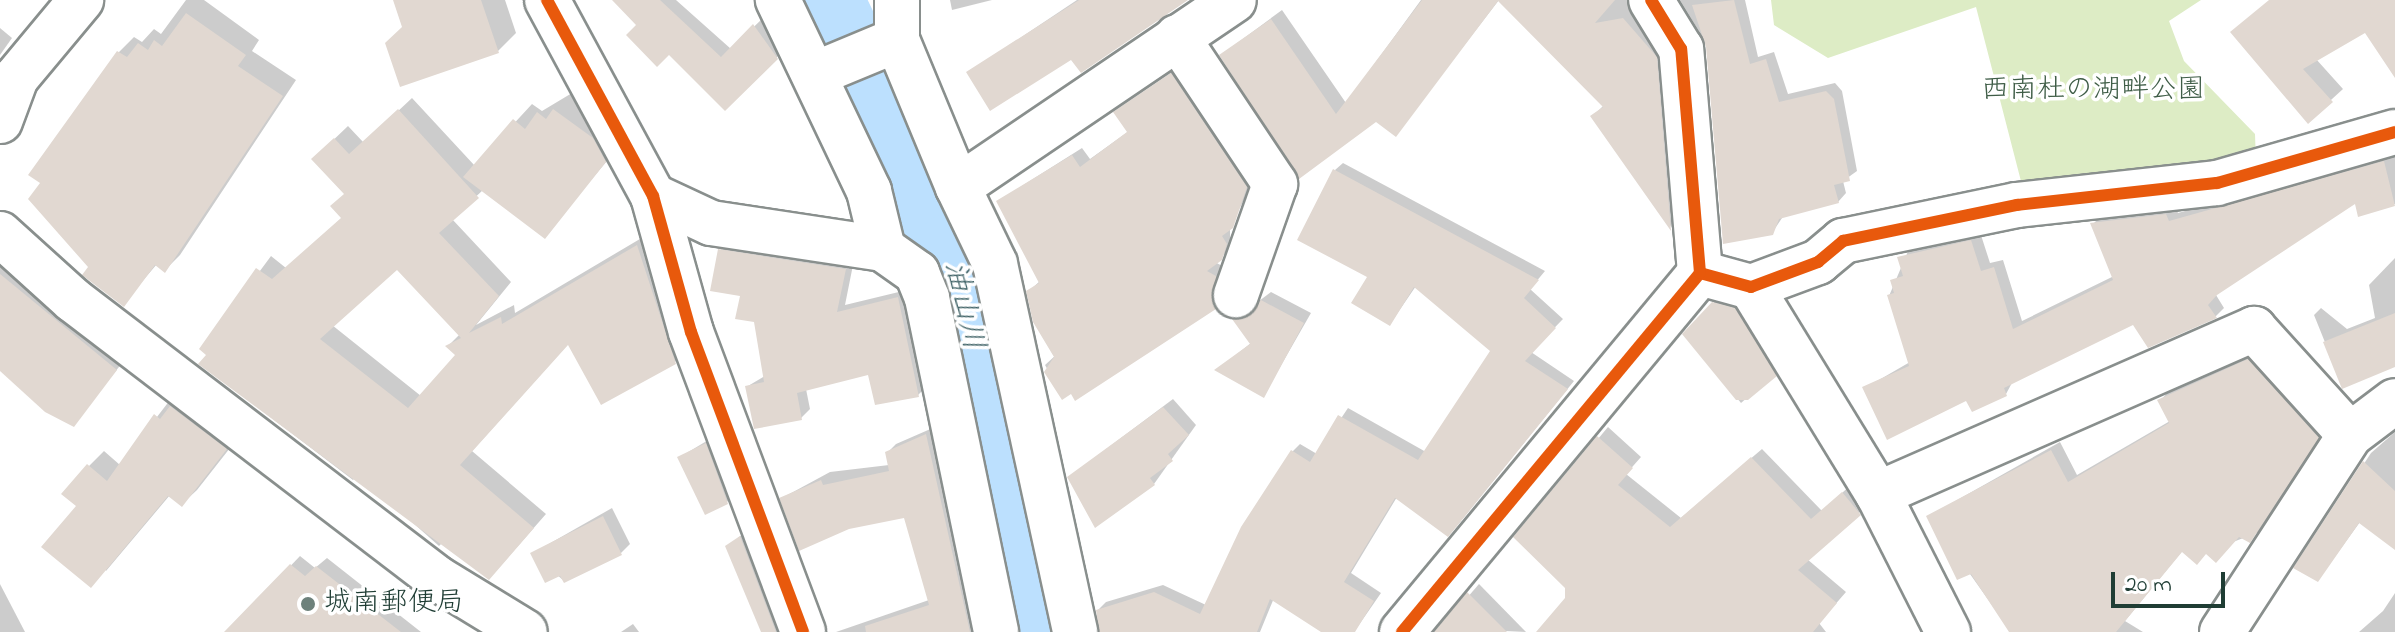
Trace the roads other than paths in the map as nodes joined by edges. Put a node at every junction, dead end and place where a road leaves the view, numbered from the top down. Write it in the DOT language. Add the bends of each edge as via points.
graph roads {
  1 [pos="81,0"];
  2 [pos="547,0"];
  3 [pos="778,0"];
  4 [pos="1234,0"];
  5 [pos="1651,0"];
  6 [pos="897,20"];
  7 [pos="1177,37"];
  8 [pos="815,74"];
  9 [pos="0,121"];
  10 [pos="2395,132"];
  11 [pos="958,187"];
  12 [pos="653,196"];
  13 [pos="0,234"];
  14 [pos="883,249"];
  15 [pos="1700,273"];
  16 [pos="1751,287"];
  17 [pos="1236,295"];
  18 [pos="2395,401"];
  19 [pos="2350,435"];
  20 [pos="1878,494"];
  21 [pos="525,632"];
  22 [pos="803,632"];
  23 [pos="996,632"];
  24 [pos="1075,632"];
  25 [pos="1402,632"];
  26 [pos="1948,632"];
  27 [pos="2222,632"];
  1 -- 9 [label="street" via="16,78"];
  2 -- 12 [label="street"];
  3 -- 8 [label="street"];
  4 -- 7 [label="street"];
  5 -- 15 [label="street" via="1681,49"];
  6 -- 8 [label="street"];
  6 -- 11 [label="street"];
  7 -- 11 [label="street"];
  7 -- 17 [label="street" via="1275,184"];
  8 -- 14 [label="street" via="869,191"];
  10 -- 16 [label="street" via="2217,183 2017,205 1843,241 1818,262"];
  11 -- 24 [label="street" via="995,264"];
  12 -- 14 [label="street" via="711,223"];
  12 -- 22 [label="street" via="691,332"];
  13 -- 21 [label="street" via="73,300 435,577"];
  14 -- 23 [label="street" via="917,273 927,298"];
  15 -- 16 [label="street"];
  15 -- 25 [label="street"];
  16 -- 20 [label="street"];
  18 -- 19 [label="street"];
  19 -- 20 [label="street" via="2254,329"];
  19 -- 27 [label="street"];
  20 -- 26 [label="street"];
}
